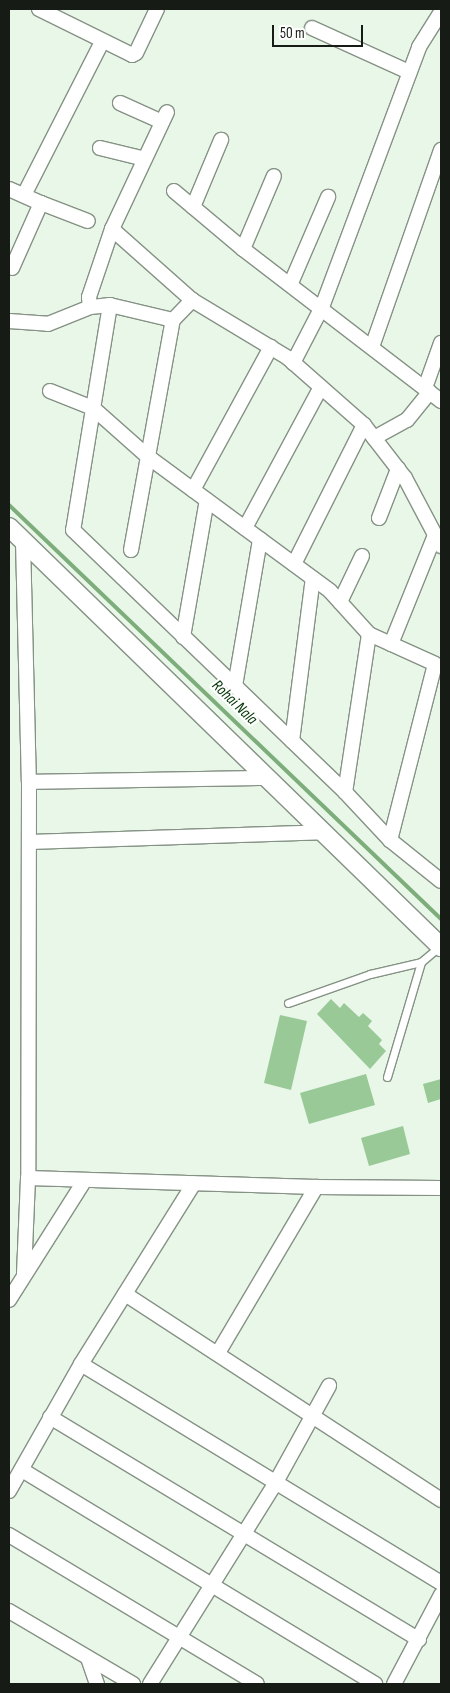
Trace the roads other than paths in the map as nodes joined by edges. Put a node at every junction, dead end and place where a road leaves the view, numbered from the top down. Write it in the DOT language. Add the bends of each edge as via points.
graph roads {
  1 [pos="38,9"];
  2 [pos="158,9"];
  3 [pos="441,12"];
  4 [pos="312,28"];
  5 [pos="102,42"];
  6 [pos="409,72"];
  7 [pos="120,103"];
  8 [pos="221,140"];
  9 [pos="100,148"];
  10 [pos="441,150"];
  11 [pos="145,159"];
  12 [pos="274,176"];
  13 [pos="9,189"];
  14 [pos="174,191"];
  15 [pos="24,195"];
  16 [pos="328,197"];
  17 [pos="41,203"];
  18 [pos="193,207"];
  19 [pos="88,221"];
  20 [pos="112,229"];
  21 [pos="243,248"];
  22 [pos="12,268"];
  23 [pos="291,283"];
  24 [pos="192,300"];
  25 [pos="110,305"];
  26 [pos="90,307"];
  27 [pos="322,307"];
  28 [pos="174,320"];
  29 [pos="9,321"];
  30 [pos="441,343"];
  31 [pos="270,347"];
  32 [pos="372,347"];
  33 [pos="293,362"];
  34 [pos="321,387"];
  35 [pos="50,391"];
  36 [pos="432,394"];
  37 [pos="93,408"];
  38 [pos="364,425"];
  39 [pos="374,438"];
  40 [pos="147,456"];
  41 [pos="398,469"];
  42 [pos="193,490"];
  43 [pos="207,500"];
  44 [pos="379,518"];
  45 [pos="9,527"];
  46 [pos="245,528"];
  47 [pos="260,539"];
  48 [pos="438,540"];
  49 [pos="23,541"];
  50 [pos="131,550"];
  51 [pos="362,556"];
  52 [pos="294,564"];
  53 [pos="313,578"];
  54 [pos="340,602"];
  55 [pos="369,634"];
  56 [pos="183,637"];
  57 [pos="391,644"];
  58 [pos="235,686"];
  59 [pos="292,741"];
  60 [pos="267,778"];
  61 [pos="29,782"];
  62 [pos="345,792"];
  63 [pos="323,832"];
  64 [pos="390,840"];
  65 [pos="29,842"];
  66 [pos="441,881"];
  67 [pos="441,946"];
  68 [pos="421,962"];
  69 [pos="288,1003"];
  70 [pos="388,1077"];
  71 [pos="28,1178"];
  72 [pos="85,1180"];
  73 [pos="194,1183"];
  74 [pos="316,1188"];
  75 [pos="441,1188"];
  76 [pos="24,1276"];
  77 [pos="125,1294"];
  78 [pos="9,1300"];
  79 [pos="218,1354"];
  80 [pos="81,1364"];
  81 [pos="329,1386"];
  82 [pos="313,1415"];
  83 [pos="50,1417"];
  84 [pos="22,1470"];
  85 [pos="276,1482"];
  86 [pos="9,1491"];
  87 [pos="441,1500"];
  88 [pos="244,1534"];
  89 [pos="9,1535"];
  90 [pos="441,1583"];
  91 [pos="212,1585"];
  92 [pos="441,1594"];
  93 [pos="9,1611"];
  94 [pos="179,1638"];
  95 [pos="419,1640"];
  96 [pos="88,1658"];
  97 [pos="97,1684"];
  98 [pos="133,1684"];
  99 [pos="150,1684"];
  100 [pos="257,1684"];
  101 [pos="375,1684"];
  102 [pos="394,1684"];
  1 -- 5 [label="street"];
  2 -- 5 [label="street" via="136,53 127,55"];
  3 -- 6 [label="street" via="419,47"];
  4 -- 6 [label="street"];
  5 -- 15 [label="street"];
  6 -- 27 [label="street"];
  7 -- 11 [label="street" via="165,117"];
  8 -- 18 [label="street"];
  9 -- 11 [label="street"];
  10 -- 32 [label="street"];
  11 -- 20 [label="street"];
  12 -- 21 [label="street"];
  13 -- 15 [label="street"];
  14 -- 18 [label="street"];
  15 -- 17 [label="street"];
  16 -- 23 [label="street"];
  17 -- 19 [label="street"];
  17 -- 22 [label="street"];
  18 -- 21 [label="street"];
  20 -- 24 [label="street"];
  20 -- 26 [label="street" via="89,297"];
  21 -- 23 [label="street"];
  23 -- 27 [label="street"];
  24 -- 28 [label="street"];
  24 -- 31 [label="street"];
  25 -- 26 [label="street"];
  25 -- 28 [label="street"];
  25 -- 37 [label="street"];
  26 -- 29 [label="street" via="48,324"];
  27 -- 32 [label="street"];
  27 -- 33 [label="street"];
  28 -- 40 [label="street"];
  30 -- 36 [label="street"];
  31 -- 33 [label="street"];
  31 -- 42 [label="street"];
  32 -- 36 [label="street"];
  33 -- 34 [label="street"];
  34 -- 38 [label="street"];
  34 -- 46 [label="street"];
  35 -- 37 [label="street"];
  36 -- 39 [label="street" via="407,420"];
  37 -- 40 [label="street"];
  37 -- 56 [label="street" via="73,530"];
  38 -- 39 [label="street"];
  38 -- 52 [label="street"];
  39 -- 41 [label="street"];
  40 -- 42 [label="street"];
  40 -- 50 [label="street"];
  41 -- 44 [label="street"];
  41 -- 48 [label="street"];
  42 -- 43 [label="street"];
  43 -- 46 [label="street"];
  43 -- 56 [label="street"];
  45 -- 49 [label="street"];
  46 -- 47 [label="street"];
  47 -- 52 [label="street"];
  47 -- 58 [label="street"];
  48 -- 57 [label="street"];
  49 -- 60 [label="street"];
  49 -- 61 [label="street"];
  51 -- 54 [label="street"];
  52 -- 53 [label="street"];
  53 -- 54 [label="street"];
  53 -- 59 [label="street"];
  54 -- 55 [label="street"];
  55 -- 57 [label="street"];
  55 -- 62 [label="street"];
  56 -- 58 [label="street"];
  57 -- 64 [label="street" via="435,664"];
  58 -- 59 [label="street"];
  59 -- 62 [label="street"];
  60 -- 61 [label="street"];
  60 -- 63 [label="street"];
  61 -- 65 [label="street"];
  62 -- 64 [label="street"];
  63 -- 65 [label="street"];
  63 -- 67 [label="street"];
  64 -- 66 [label="street"];
  65 -- 71 [label="street"];
  67 -- 68 [label="lane"];
  68 -- 69 [label="lane" via="370,974"];
  68 -- 70 [label="lane"];
  71 -- 72 [label="street"];
  71 -- 76 [label="street"];
  72 -- 73 [label="street"];
  72 -- 76 [label="street"];
  73 -- 74 [label="street"];
  73 -- 77 [label="street"];
  74 -- 75 [label="street"];
  74 -- 79 [label="street"];
  76 -- 78 [label="street"];
  77 -- 79 [label="street"];
  77 -- 80 [label="street"];
  79 -- 82 [label="street"];
  80 -- 83 [label="street"];
  80 -- 85 [label="street"];
  81 -- 82 [label="street"];
  82 -- 85 [label="street"];
  82 -- 87 [label="street"];
  83 -- 84 [label="street"];
  83 -- 88 [label="street"];
  84 -- 86 [label="street"];
  84 -- 91 [label="street"];
  85 -- 88 [label="street"];
  85 -- 90 [label="street"];
  88 -- 91 [label="street"];
  88 -- 95 [label="street"];
  89 -- 94 [label="street"];
  91 -- 94 [label="street"];
  91 -- 101 [label="street"];
  92 -- 95 [label="street"];
  93 -- 96 [label="street"];
  94 -- 99 [label="street"];
  94 -- 100 [label="street"];
  95 -- 102 [label="street"];
  96 -- 97 [label="street"];
  96 -- 98 [label="street"];
}
